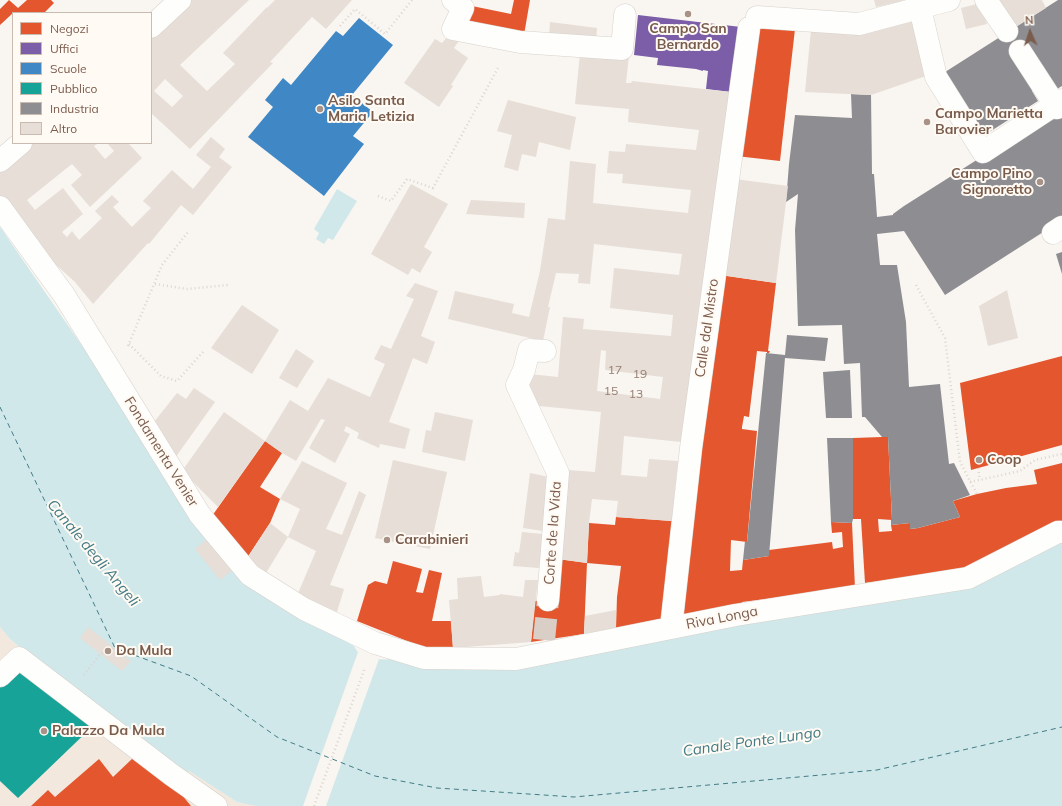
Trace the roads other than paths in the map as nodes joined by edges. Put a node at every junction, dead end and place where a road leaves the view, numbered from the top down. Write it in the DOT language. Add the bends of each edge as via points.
graph roads {
  1 [pos="180,0"];
  2 [pos="453,0"];
  3 [pos="949,0"];
  4 [pos="986,0"];
  5 [pos="920,8"];
  6 [pos="625,14"];
  7 [pos="152,26"];
  8 [pos="1007,31"];
  9 [pos="1020,51"];
  10 [pos="1058,104"];
  11 [pos="21,144"];
  12 [pos="0,161"];
  13 [pos="0,206"];
  14 [pos="544,352"];
  15 [pos="1062,532"];
  16 [pos="548,600"];
  17 [pos="671,628"];
  18 [pos="375,643"];
  19 [pos="0,676"];
  20 [pos="216,806"];
  1 -- 7 [label="street"];
  2 -- 6 [label="street" via="463,8 453,29 520,42 622,49"];
  3 -- 5 [label="street"];
  4 -- 8 [label="street"];
  5 -- 10 [label="street" via="936,76 983,152"];
  5 -- 17 [label="street, Calle dal Mistro" via="859,24 753,23 691,448"];
  9 -- 10 [label="street"];
  11 -- 12 [label="street"];
  13 -- 18 [label="street, Fondamenta Venier" via="64,295 200,514 250,575 304,609"];
  14 -- 16 [label="street, Corte de la Vida" via="529,350 517,386 558,473"];
  15 -- 17 [label="street, Riva Longa" via="968,578 736,615"];
  17 -- 18 [label="street, Riva Longa" via="543,647 516,659 424,658"];
  19 -- 20 [label="street" via="19,658"];
}
